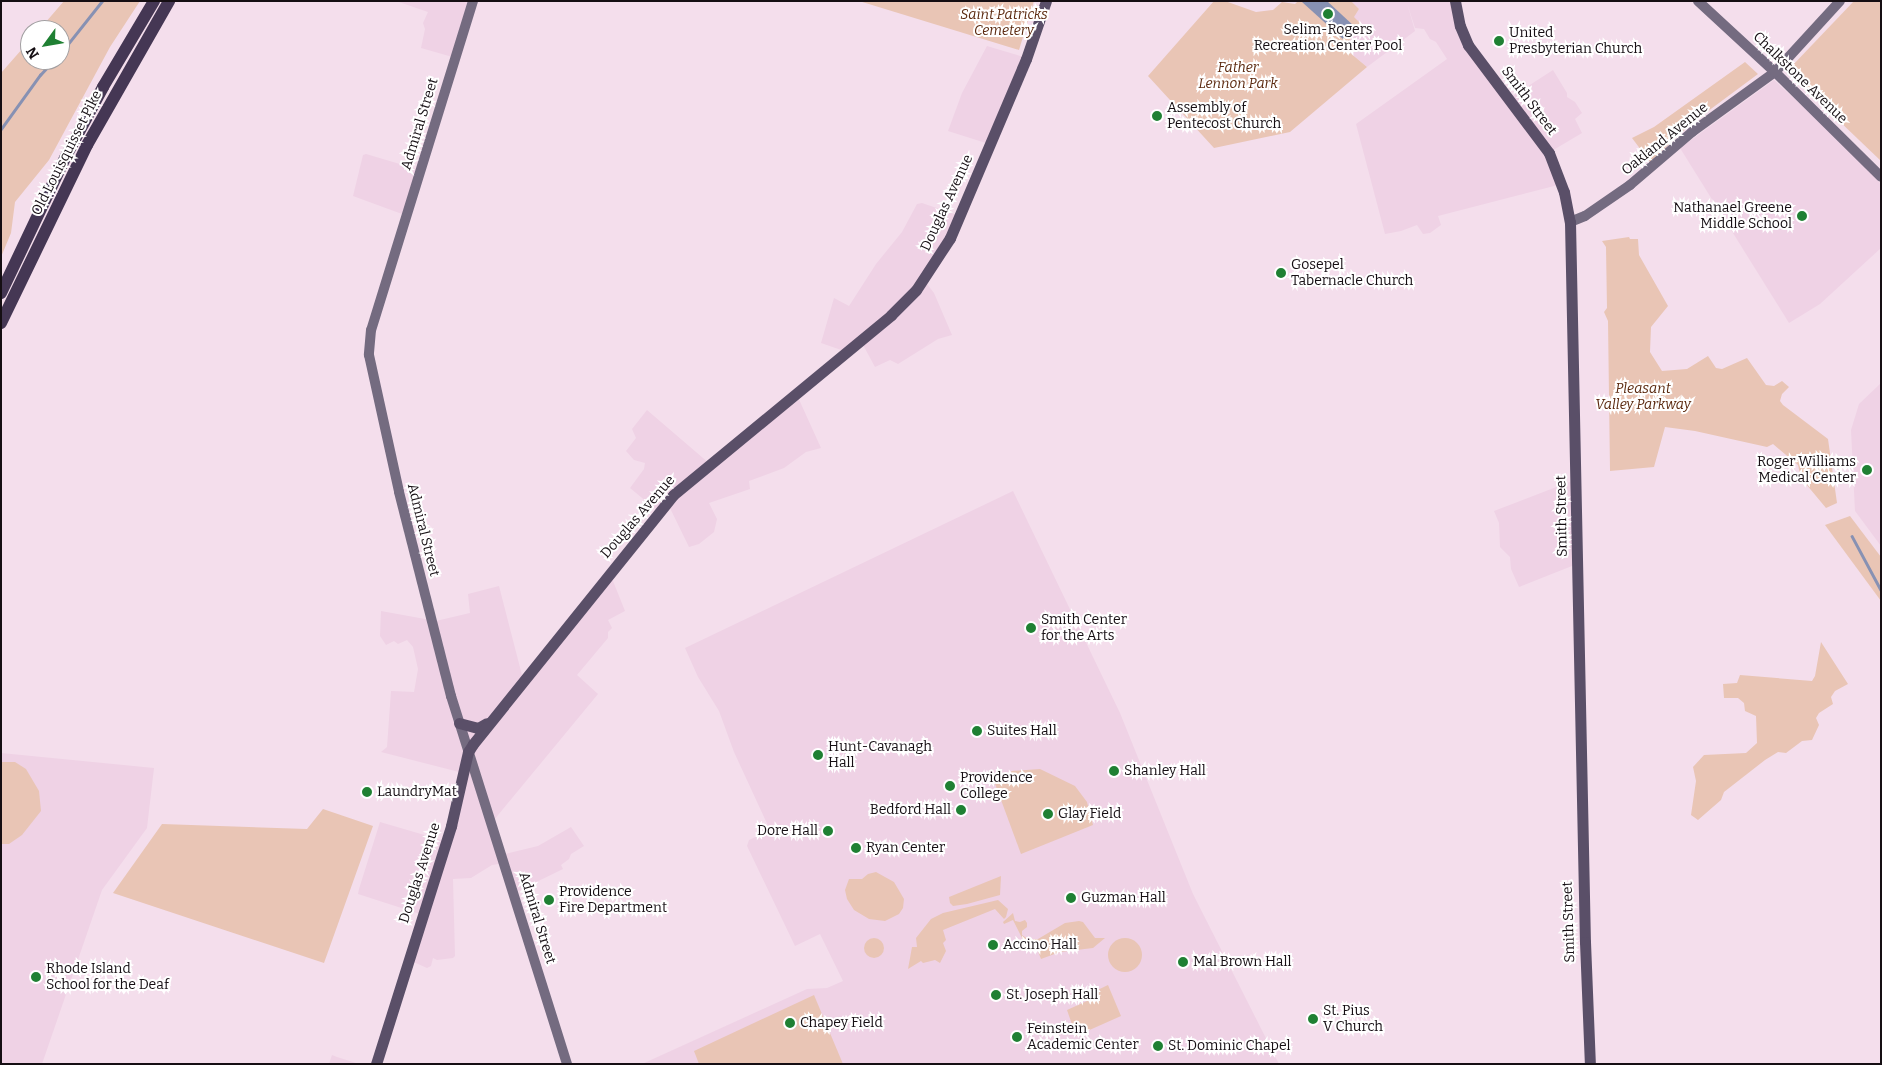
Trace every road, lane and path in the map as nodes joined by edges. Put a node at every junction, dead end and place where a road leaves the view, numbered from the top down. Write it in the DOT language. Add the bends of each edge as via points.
graph roads {
  1 [pos="154,1"];
  2 [pos="169,1"];
  3 [pos="473,1"];
  4 [pos="1046,1"];
  5 [pos="1455,1"];
  6 [pos="1698,1"];
  7 [pos="1840,1"];
  8 [pos="1775,72"];
  9 [pos="1881,178"];
  10 [pos="1570,222"];
  11 [pos="1,293"];
  12 [pos="1,323"];
  13 [pos="459,723"];
  14 [pos="488,724"];
  15 [pos="468,752"];
  16 [pos="376,1064"];
  17 [pos="567,1064"];
  18 [pos="1590,1064"];
  1 -- 11 [label="highway, Old Louisquisset Pike" via="78,134"];
  2 -- 12 [label="highway, Old Louisquisset Pike" via="87,145"];
  3 -- 13 [label="main road, Admiral Street" via="369,342 373,379 399,492"];
  4 -- 14 [label="main road, Douglas Avenue" via="1026,60 950,238 916,290 895,312 673,495"];
  5 -- 10 [label="main road, Smith Street" via="1468,45 1549,153 1564,192"];
  6 -- 8 [label="main road, Chalkstone Avenue"];
  7 -- 8 [label="main road, Oakland Avenue"];
  8 -- 9 [label="main road, Chalkstone Avenue"];
  8 -- 10 [label="main road, Oakland Avenue" via="1692,132 1630,185 1585,216"];
  10 -- 18 [label="main road, Smith Street" via="1584,942"];
  13 -- 14 [label="main road" via="478,728"];
  13 -- 15 [label="main road, Admiral Street"];
  14 -- 15 [label="main road, Douglas Avenue"];
  15 -- 16 [label="main road, Douglas Avenue" via="451,826"];
  15 -- 17 [label="main road, Admiral Street"];
}
